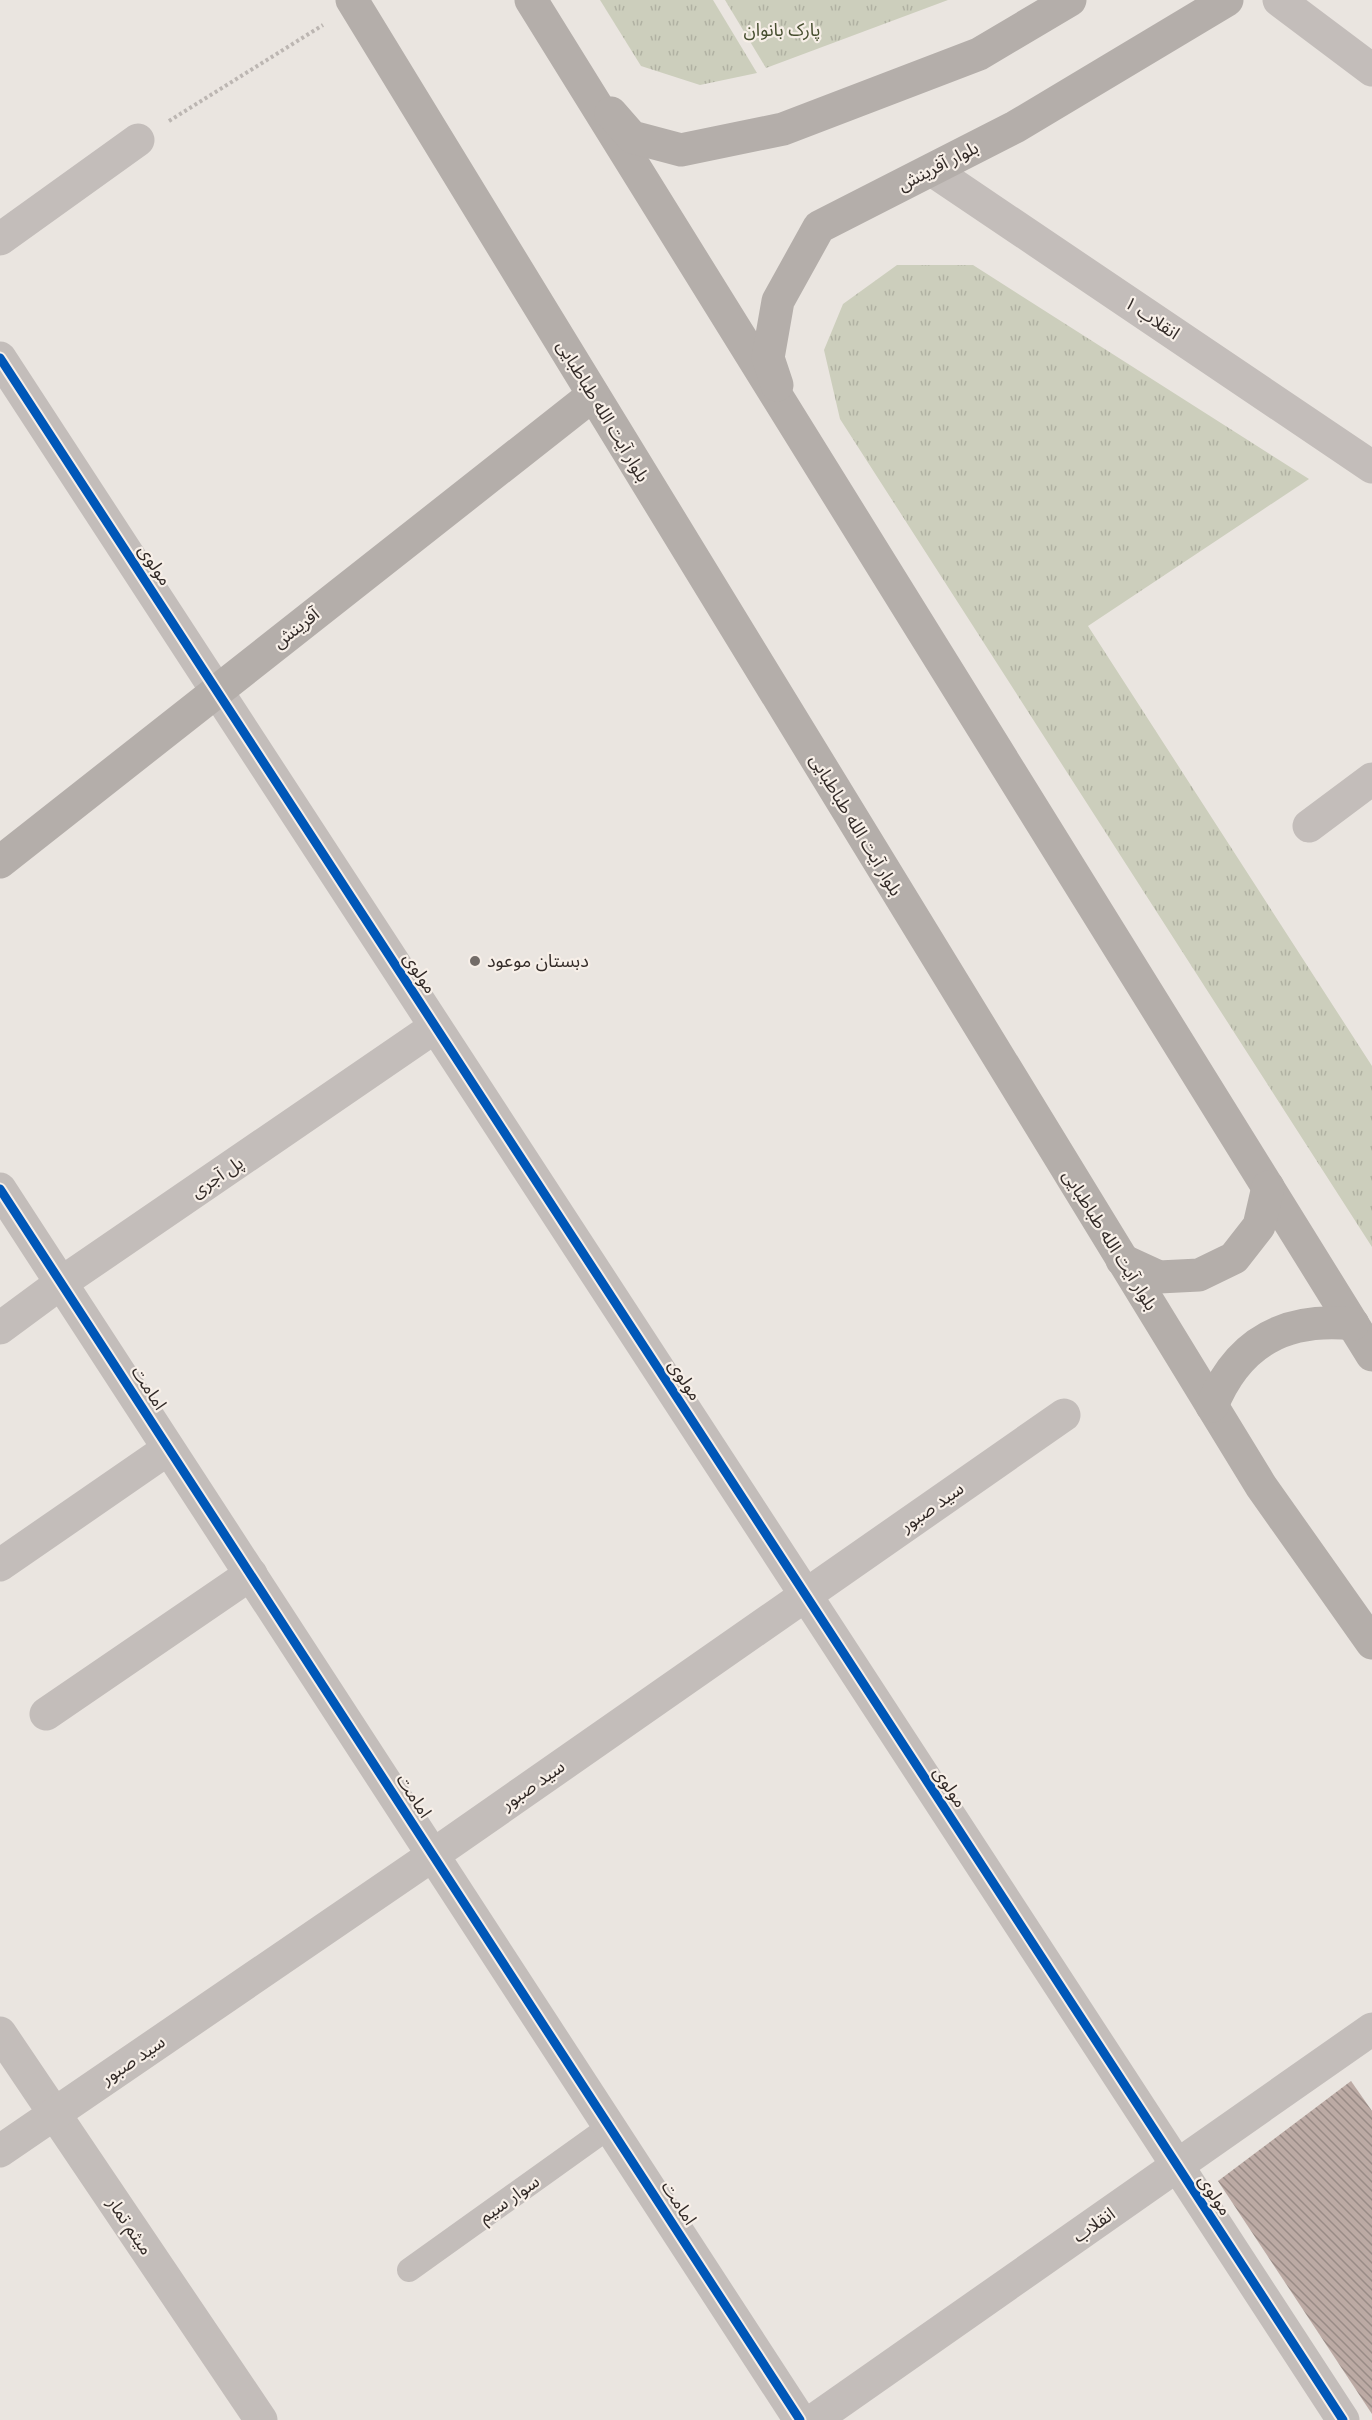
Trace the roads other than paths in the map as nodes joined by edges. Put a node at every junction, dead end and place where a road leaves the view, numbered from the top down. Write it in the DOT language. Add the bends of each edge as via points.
graph roads {
  1 [pos="531,0"];
  2 [pos="1070,0"];
  3 [pos="1227,0"];
  4 [pos="1279,0"];
  5 [pos="354,2"];
  6 [pos="1372,70"];
  7 [pos="581,81"];
  8 [pos="138,140"];
  9 [pos="932,170"];
  10 [pos="0,239"];
  11 [pos="0,358"];
  12 [pos="593,395"];
  13 [pos="787,412"];
  14 [pos="1372,467"];
  15 [pos="217,690"];
  16 [pos="1372,779"];
  17 [pos="1309,826"];
  18 [pos="0,862"];
  19 [pos="435,1027"];
  20 [pos="1268,1187"];
  21 [pos="0,1189"];
  22 [pos="1122,1260"];
  23 [pos="61,1283"];
  24 [pos="1353,1324"];
  25 [pos="0,1328"];
  26 [pos="1372,1355"];
  27 [pos="1212,1406"];
  28 [pos="1064,1415"];
  29 [pos="168,1449"];
  30 [pos="0,1565"];
  31 [pos="250,1575"];
  32 [pos="805,1594"];
  33 [pos="1372,1643"];
  34 [pos="46,1714"];
  35 [pos="433,1855"];
  36 [pos="1372,2029"];
  37 [pos="0,2033"];
  38 [pos="55,2114"];
  39 [pos="609,2127"];
  40 [pos="0,2151"];
  41 [pos="1178,2167"];
  42 [pos="409,2270"];
  43 [pos="261,2420"];
  44 [pos="800,2420"];
  45 [pos="814,2420"];
  46 [pos="1343,2420"];
  1 -- 7 [label="main road"];
  2 -- 7 [label="main road" via="957,63 783,129 681,150 632,136"];
  3 -- 9 [label="main road, بلوار آفرینش" via="1015,127"];
  4 -- 6 [label="street"];
  5 -- 12 [label="main road, بلوار آیت الله طباطبایی"];
  7 -- 13 [label="main road"];
  8 -- 10 [label="street"];
  9 -- 13 [label="main road, بلوار آفرینش" via="819,227 777,301 768,358"];
  9 -- 14 [label="street, انقلاب ۱"];
  11 -- 15 [label="street, مولوی"];
  12 -- 15 [label="main road, آفرینش"];
  12 -- 22 [label="main road, بلوار آیت الله طباطبایی"];
  13 -- 20 [label="main road"];
  15 -- 18 [label="main road, آفرینش"];
  15 -- 19 [label="street, مولوی"];
  16 -- 17 [label="street"];
  19 -- 23 [label="street, پل آجری"];
  19 -- 32 [label="street, مولوی"];
  20 -- 22 [label="main road" via="1259,1226 1234,1258 1199,1275 1159,1276"];
  20 -- 24 [label="main road"];
  21 -- 23 [label="street, امامت"];
  22 -- 27 [label="main road, بلوار آیت الله طباطبایی"];
  23 -- 25 [label="street, پل آجری"];
  23 -- 29 [label="street, امامت"];
  24 -- 26 [label="main road"];
  24 -- 27 [label="main road" via="1305,1324 1261,1341 1231,1370"];
  27 -- 33 [label="main road, بلوار آیت الله طباطبایی" via="1262,1486"];
  28 -- 32 [label="street, سید صبور"];
  29 -- 30 [label="street"];
  29 -- 31 [label="street, امامت"];
  31 -- 34 [label="street"];
  31 -- 35 [label="street, امامت"];
  32 -- 35 [label="street, سید صبور"];
  32 -- 41 [label="street, مولوی"];
  35 -- 38 [label="street, سید صبور"];
  35 -- 39 [label="street, امامت"];
  36 -- 41 [label="street, انقلاب"];
  37 -- 38 [label="street, میثم تمار"];
  38 -- 40 [label="street, سید صبور"];
  38 -- 43 [label="street, میثم تمار"];
  39 -- 42 [label="lane, سوار سیم"];
  39 -- 44 [label="street, امامت"];
  41 -- 45 [label="street, انقلاب"];
  41 -- 46 [label="street, مولوی"];
}
